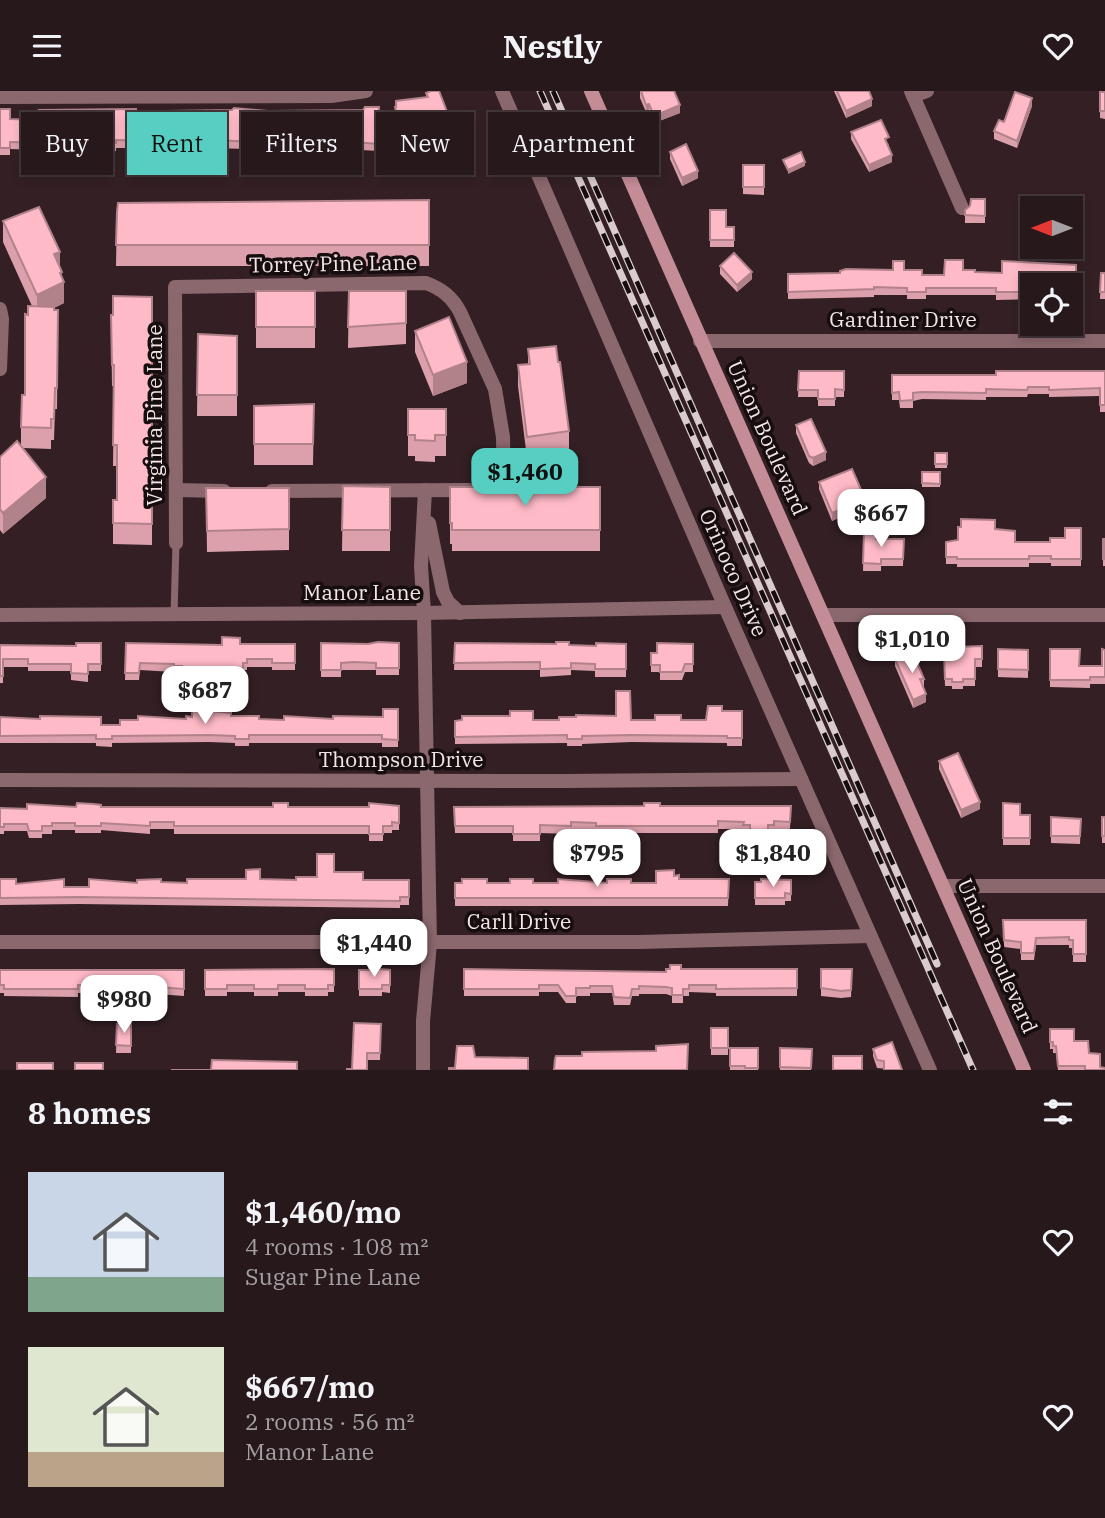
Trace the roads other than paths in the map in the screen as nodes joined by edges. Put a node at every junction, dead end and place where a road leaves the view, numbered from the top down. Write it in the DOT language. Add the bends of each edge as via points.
graph roads {
  1 [pos="360,91"];
  2 [pos="366,91"];
  3 [pos="591,91"];
  4 [pos="502,92"];
  5 [pos="917,93"];
  6 [pos="113,94"];
  7 [pos="0,97"];
  8 [pos="962,208"];
  9 [pos="175,287"];
  10 [pos="0,309"];
  11 [pos="700,341"];
  12 [pos="1105,341"];
  13 [pos="0,369"];
  14 [pos="176,490"];
  15 [pos="235,491"];
  16 [pos="262,491"];
  17 [pos="425,496"];
  18 [pos="176,543"];
  19 [pos="725,607"];
  20 [pos="460,613"];
  21 [pos="424,614"];
  22 [pos="0,615"];
  23 [pos="174,615"];
  24 [pos="824,615"];
  25 [pos="1105,615"];
  26 [pos="802,779"];
  27 [pos="0,780"];
  28 [pos="426,781"];
  29 [pos="943,886"];
  30 [pos="1105,886"];
  31 [pos="870,936"];
  32 [pos="0,942"];
  33 [pos="430,943"];
  34 [pos="423,1070"];
  35 [pos="930,1070"];
  36 [pos="1024,1070"];
  1 -- 2 [label="street"];
  1 -- 6 [label="street" via="331,96"];
  3 -- 11 [label="main road, Union Boulevard"];
  4 -- 19 [label="street, Orinoco Drive"];
  5 -- 8 [label="street"];
  6 -- 7 [label="street"];
  9 -- 14 [label="street, Virginia Pine Lane"];
  9 -- 17 [label="street, Torrey Pine Lane" via="426,283 454,301 495,389 503,437 497,490"];
  10 -- 13 [label="street"];
  11 -- 12 [label="street, Gardiner Drive"];
  11 -- 24 [label="main road, Union Boulevard"];
  14 -- 15 [label="street"];
  14 -- 18 [label="street, Virginia Pine Lane"];
  16 -- 17 [label="street"];
  17 -- 20 [label="street" via="443,592"];
  17 -- 21 [label="street"];
  18 -- 23 [label="lane"];
  19 -- 20 [label="street, Manor Lane"];
  19 -- 26 [label="street, Orinoco Drive"];
  20 -- 21 [label="street, Manor Lane"];
  21 -- 23 [label="street, Manor Lane"];
  21 -- 28 [label="street"];
  22 -- 23 [label="street, Manor Lane"];
  24 -- 25 [label="street"];
  24 -- 29 [label="main road, Union Boulevard"];
  26 -- 28 [label="street, Thompson Drive"];
  26 -- 31 [label="street, Orinoco Drive"];
  27 -- 28 [label="street, Thompson Drive"];
  28 -- 33 [label="street"];
  29 -- 30 [label="street"];
  29 -- 36 [label="main road, Union Boulevard"];
  31 -- 33 [label="street, Carll Drive"];
  31 -- 35 [label="street, Orinoco Drive"];
  32 -- 33 [label="street, Carll Drive"];
  33 -- 34 [label="street"];
}
